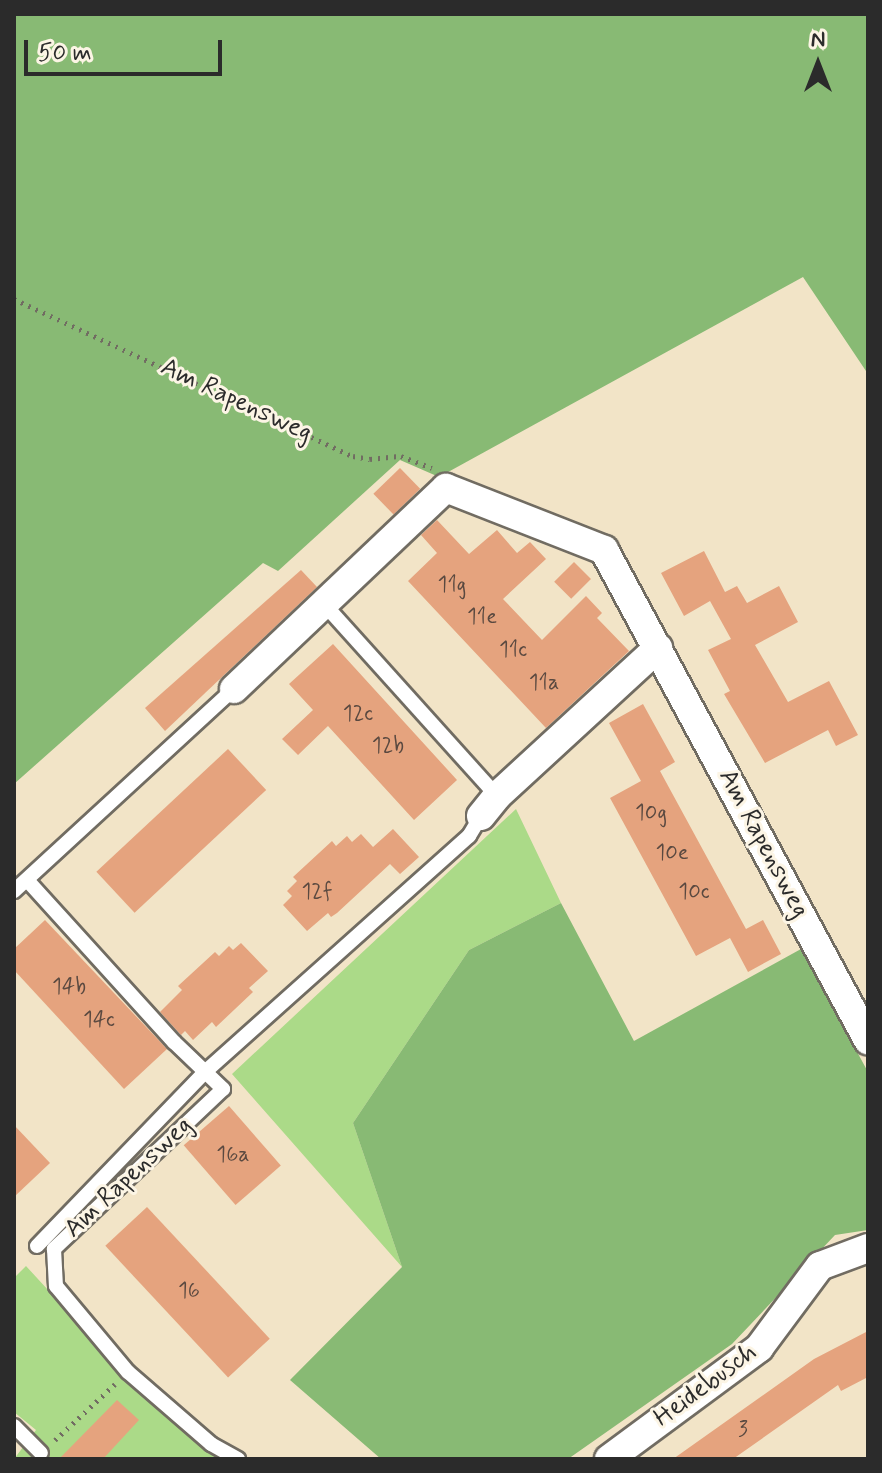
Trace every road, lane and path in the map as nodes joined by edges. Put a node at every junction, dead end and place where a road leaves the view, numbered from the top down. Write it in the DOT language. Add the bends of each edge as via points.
graph roads {
  1 [pos="14,299"];
  2 [pos="448,482"];
  3 [pos="324,604"];
  4 [pos="658,648"];
  5 [pos="234,689"];
  6 [pos="489,806"];
  7 [pos="27,880"];
  8 [pos="14,891"];
  9 [pos="868,1040"];
  10 [pos="206,1071"];
  11 [pos="37,1246"];
  12 [pos="868,1248"];
  13 [pos="128,1372"];
  14 [pos="14,1426"];
  15 [pos="41,1453"];
  16 [pos="238,1459"];
  17 [pos="609,1459"];
  1 -- 2 [label="path, Am Rapensweg" via="353,456 401,456"];
  2 -- 3 [label="street"];
  2 -- 4 [label="street, Am Rapensweg" via="604,550"];
  3 -- 5 [label="street"];
  3 -- 6 [label="lane"];
  4 -- 6 [label="street, Am Rapensweg"];
  4 -- 9 [label="street, Am Rapensweg"];
  5 -- 7 [label="lane"];
  6 -- 10 [label="lane, Am Rapensweg" via="469,836"];
  7 -- 8 [label="lane"];
  7 -- 10 [label="lane"];
  10 -- 11 [label="lane, Am Rapensweg"];
  10 -- 13 [label="lane, Am Rapensweg" via="223,1089 54,1249 56,1286"];
  12 -- 17 [label="street, Heidebusch" via="820,1266 759,1348"];
  13 -- 15 [label="path"];
  13 -- 16 [label="lane, Am Rapensweg" via="211,1444"];
  14 -- 15 [label="lane"];
}
